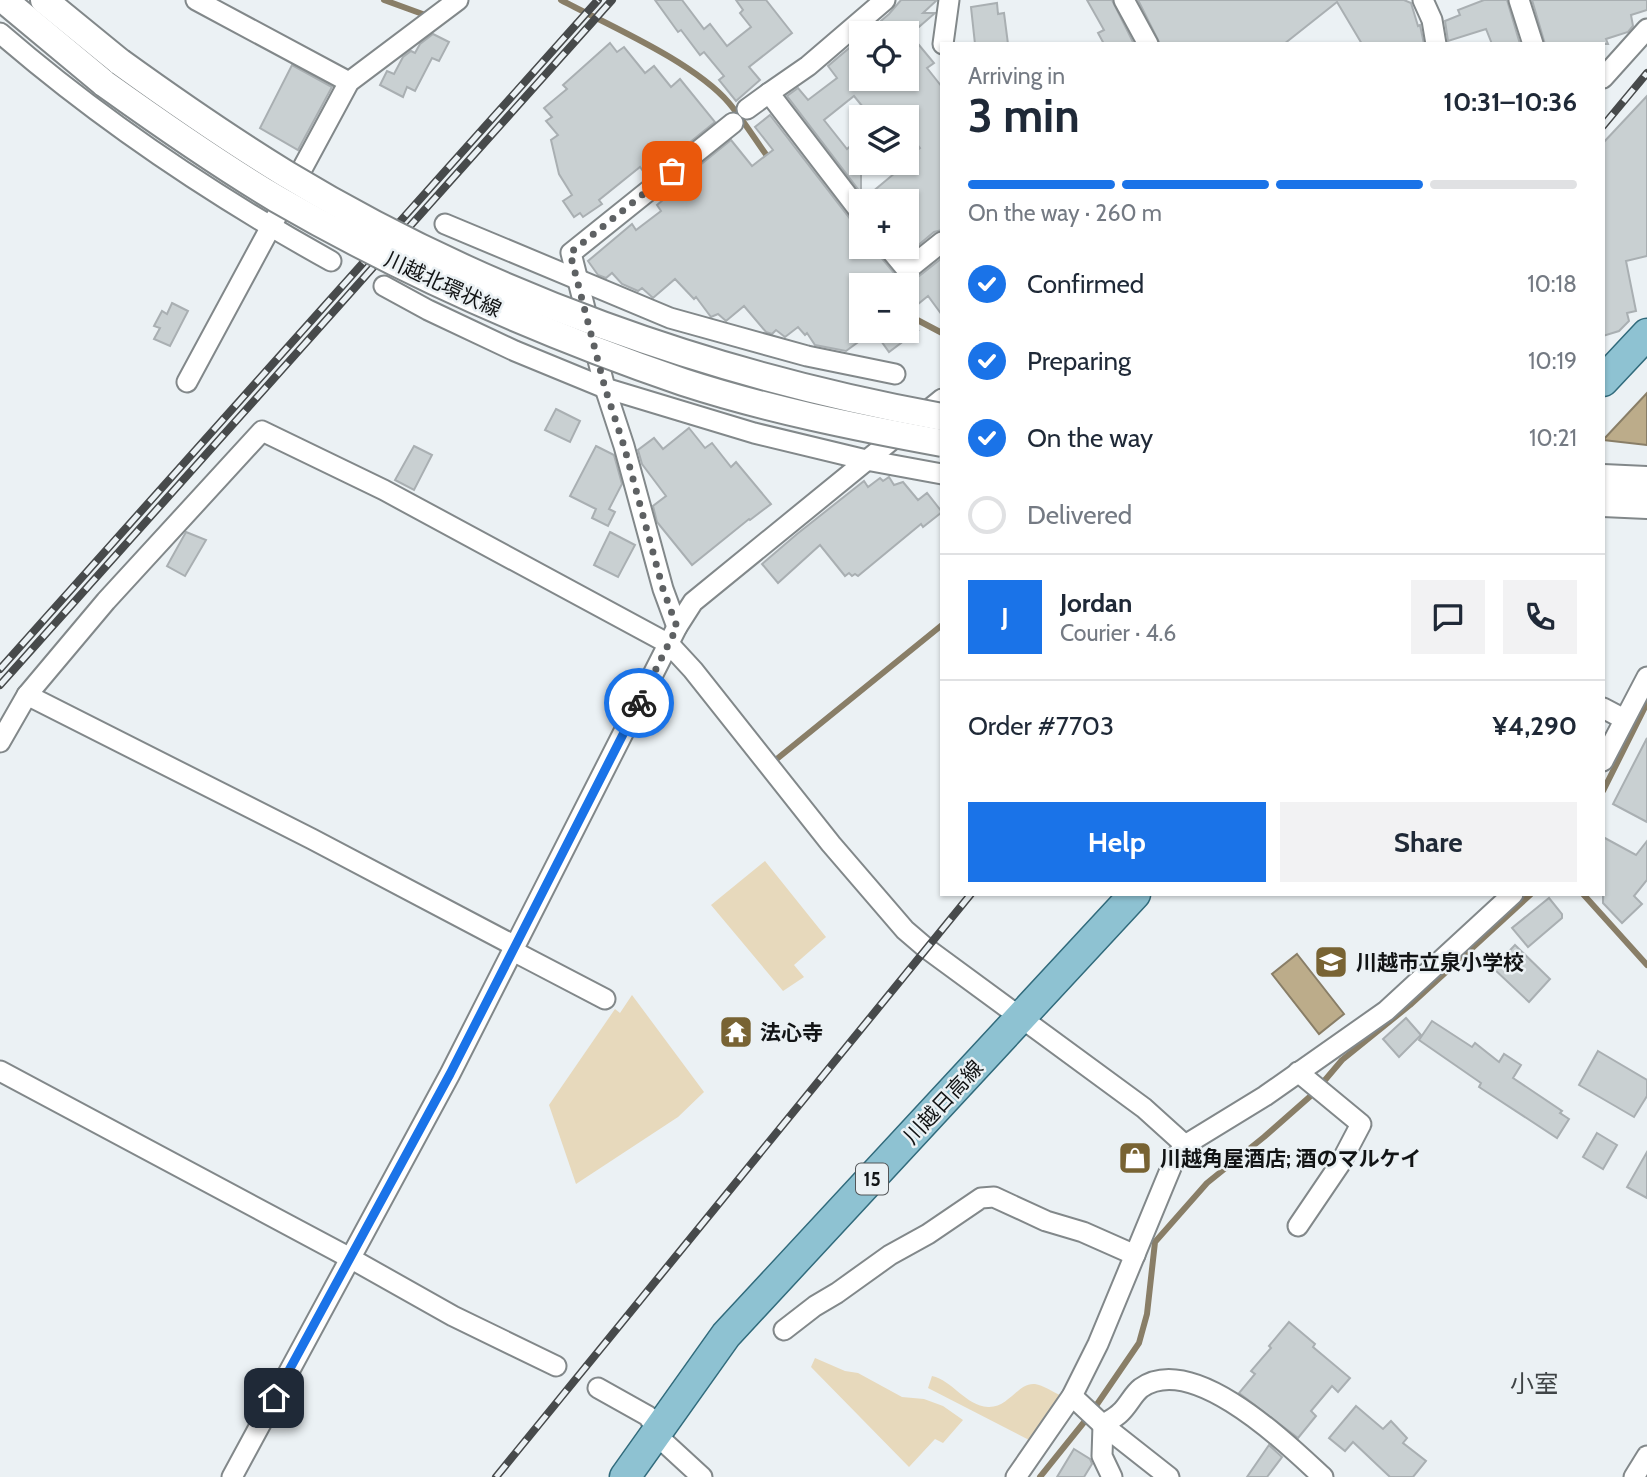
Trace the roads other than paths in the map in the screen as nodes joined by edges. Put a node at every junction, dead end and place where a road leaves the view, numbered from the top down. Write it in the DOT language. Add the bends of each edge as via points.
graph roads {
  1 [pos="4,0"];
  2 [pos="44,0"];
  3 [pos="196,0"];
  4 [pos="458,0"];
  5 [pos="885,0"];
  6 [pos="949,0"];
  7 [pos="1124,0"];
  8 [pos="1423,0"];
  9 [pos="1519,0"];
  10 [pos="1647,29"];
  11 [pos="0,33"];
  12 [pos="943,42"];
  13 [pos="1147,42"];
  14 [pos="1436,42"];
  15 [pos="1532,42"];
  16 [pos="1611,61"];
  17 [pos="349,82"];
  18 [pos="769,93"];
  19 [pos="747,109"];
  20 [pos="733,123"];
  21 [pos="849,197"];
  22 [pos="445,224"];
  23 [pos="270,227"];
  24 [pos="940,244"];
  25 [pos="898,259"];
  26 [pos="331,261"];
  27 [pos="578,281"];
  28 [pos="384,286"];
  29 [pos="1647,334"];
  30 [pos="895,374"];
  31 [pos="1605,379"];
  32 [pos="187,382"];
  33 [pos="605,388"];
  34 [pos="940,401"];
  35 [pos="940,416"];
  36 [pos="940,443"];
  37 [pos="866,460"];
  38 [pos="940,474"];
  39 [pos="1605,478"];
  40 [pos="1647,480"];
  41 [pos="1605,503"];
  42 [pos="1647,505"];
  43 [pos="673,636"];
  44 [pos="1647,677"];
  45 [pos="27,695"];
  46 [pos="1605,709"];
  47 [pos="1624,719"];
  48 [pos="0,742"];
  49 [pos="1605,757"];
  50 [pos="1133,896"];
  51 [pos="1511,896"];
  52 [pos="514,949"];
  53 [pos="605,999"];
  54 [pos="1022,1017"];
  55 [pos="0,1071"];
  56 [pos="1298,1072"];
  57 [pos="1185,1145"];
  58 [pos="1298,1226"];
  59 [pos="1135,1255"];
  60 [pos="350,1258"];
  61 [pos="784,1330"];
  62 [pos="556,1366"];
  63 [pos="598,1388"];
  64 [pos="1089,1412"];
  65 [pos="656,1431"];
  66 [pos="1647,1456"];
  67 [pos="699,1476"];
  68 [pos="232,1477"];
  69 [pos="625,1477"];
  70 [pos="1016,1477"];
  71 [pos="1112,1477"];
  72 [pos="1169,1477"];
  73 [pos="1323,1477"];
  74 [pos="1634,1477"];
  1 -- 36 [label="main road, 川越北環状線, bridge" via="105,83 211,157 276,198 437,283 616,358 686,382 787,410"];
  2 -- 35 [label="main road, 川越北環状線, bridge" via="120,62 224,135 288,175 448,260 511,289 694,357"];
  3 -- 17 [label="street"];
  4 -- 17 [label="street"];
  5 -- 18 [label="street" via="826,52"];
  6 -- 12 [label="street"];
  7 -- 13 [label="street"];
  8 -- 14 [label="street"];
  9 -- 15 [label="street"];
  10 -- 16 [label="street"];
  11 -- 23 [label="street" via="88,106 183,174"];
  17 -- 23 [label="street"];
  18 -- 19 [label="street"];
  18 -- 21 [label="street"];
  20 -- 27 [label="street" via="570,253"];
  22 -- 27 [label="street"];
  23 -- 26 [label="street"];
  23 -- 32 [label="street"];
  24 -- 25 [label="street" via="907,270"];
  27 -- 30 [label="street" via="670,318 807,356"];
  27 -- 33 [label="street"];
  28 -- 33 [label="street" via="515,351"];
  29 -- 31 [label="main road"];
  33 -- 37 [label="street" via="754,433"];
  33 -- 43 [label="street"];
  34 -- 37 [label="street"];
  37 -- 38 [label="street"];
  37 -- 43 [label="street" via="693,602"];
  39 -- 40 [label="main road"];
  41 -- 42 [label="main road"];
  43 -- 45 [label="street" via="262,431"];
  43 -- 52 [label="street"];
  43 -- 54 [label="street" via="693,670 905,930"];
  44 -- 47 [label="street"];
  45 -- 48 [label="street"];
  45 -- 52 [label="street" via="312,839"];
  46 -- 47 [label="street"];
  47 -- 49 [label="street"];
  50 -- 54 [label="main road, 川越日高線 / 15"];
  51 -- 56 [label="street" via="1386,1010"];
  52 -- 53 [label="street"];
  52 -- 60 [label="street"];
  54 -- 57 [label="street" via="1144,1108"];
  54 -- 65 [label="main road, 川越日高線 / 15" via="726,1335"];
  55 -- 60 [label="street"];
  56 -- 57 [label="street"];
  56 -- 58 [label="street" via="1361,1124"];
  57 -- 59 [label="street" via="1175,1158"];
  59 -- 61 [label="street" via="995,1197 981,1198"];
  59 -- 64 [label="street" via="1098,1344"];
  60 -- 62 [label="street" via="453,1316"];
  60 -- 68 [label="street"];
  63 -- 65 [label="street" via="648,1416"];
  64 -- 70 [label="street"];
  64 -- 71 [label="street"];
  64 -- 72 [label="street"];
  64 -- 73 [label="street" via="1121,1413 1141,1388 1158,1381 1195,1384 1243,1409"];
  65 -- 67 [label="street"];
  65 -- 69 [label="main road, 川越日高線 / 15"];
  66 -- 74 [label="street"];
}
